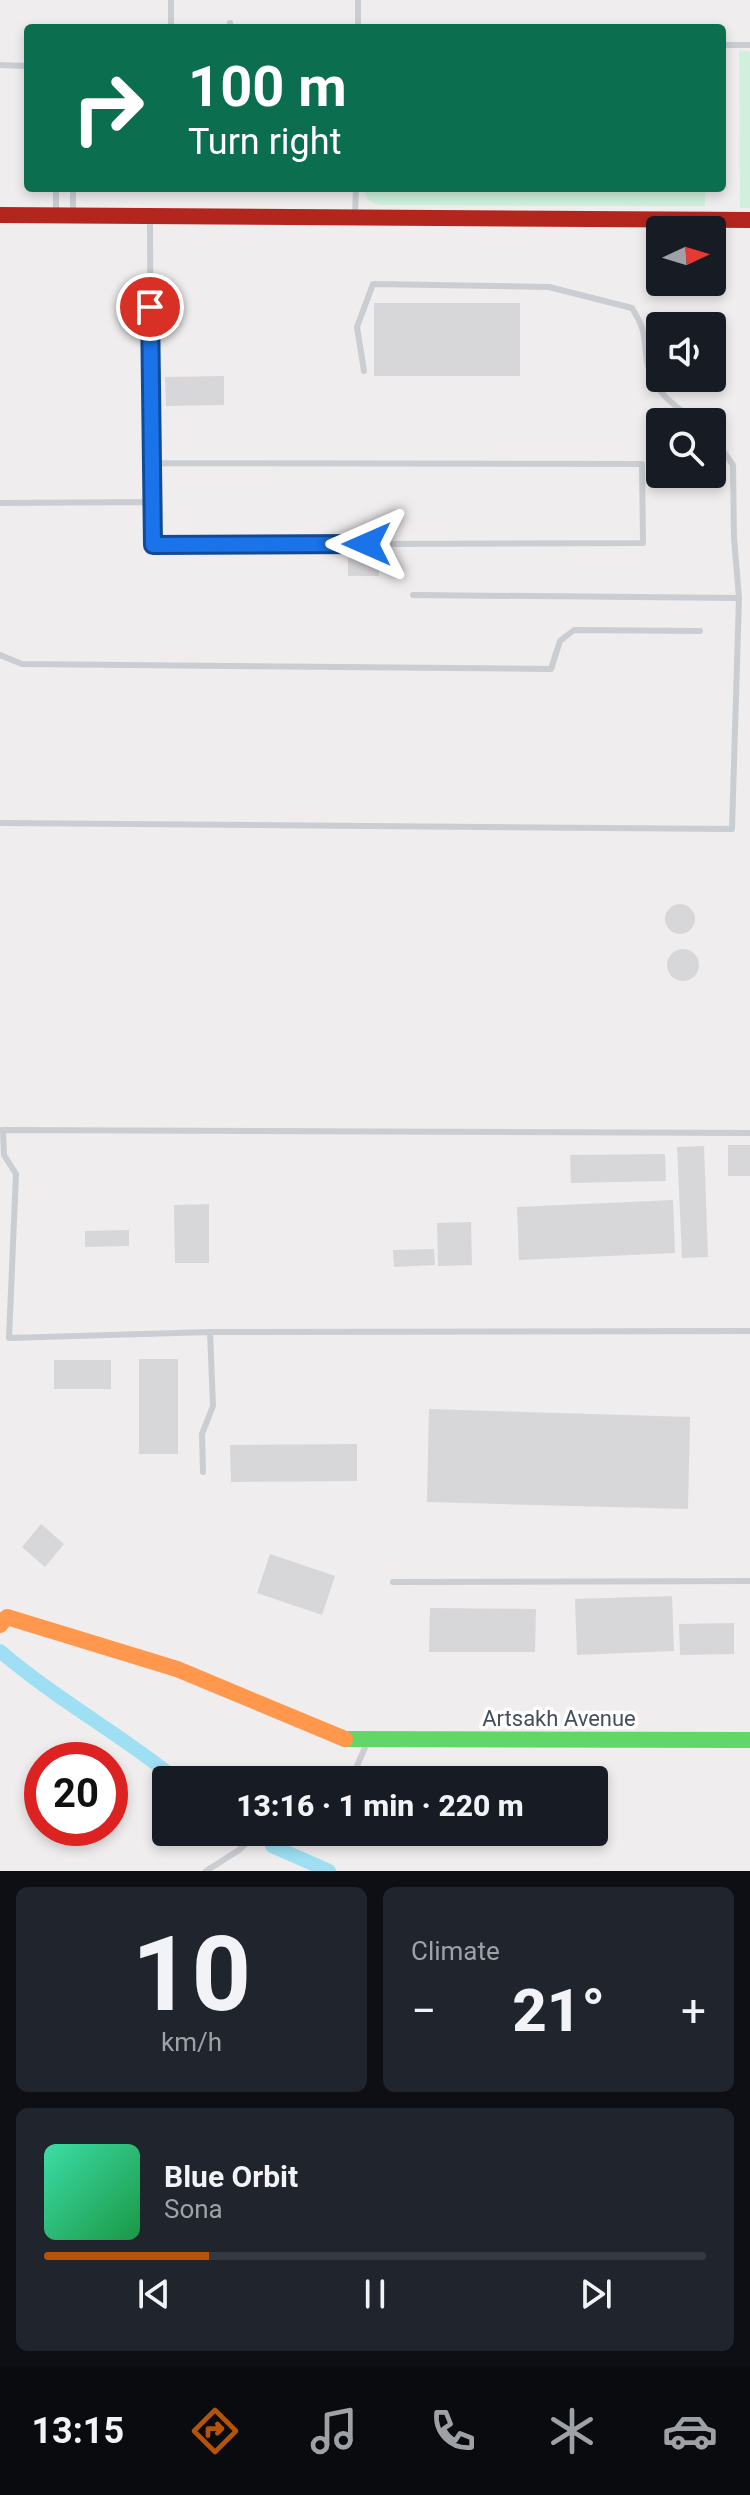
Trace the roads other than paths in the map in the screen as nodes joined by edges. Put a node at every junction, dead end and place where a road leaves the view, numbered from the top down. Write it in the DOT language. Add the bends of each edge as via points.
graph roads {
  1 [pos="171,0"];
  2 [pos="358,0"];
  3 [pos="171,24"];
  4 [pos="358,24"];
  5 [pos="726,45"];
  6 [pos="750,45"];
  7 [pos="0,65"];
  8 [pos="24,66"];
  9 [pos="57,192"];
  10 [pos="72,192"];
  11 [pos="356,192"];
  12 [pos="0,215"];
  13 [pos="64,215"];
  14 [pos="150,215"];
  15 [pos="355,215"];
  16 [pos="750,220"];
  17 [pos="364,371"];
  18 [pos="676,408"];
  19 [pos="726,455"];
  20 [pos="150,463"];
  21 [pos="151,502"];
  22 [pos="0,503"];
  23 [pos="413,595"];
  24 [pos="739,598"];
  25 [pos="700,631"];
  26 [pos="0,655"];
  27 [pos="0,823"];
  28 [pos="2,1130"];
  29 [pos="750,1133"];
  30 [pos="750,1331"];
  31 [pos="210,1332"];
  32 [pos="0,1338"];
  33 [pos="9,1338"];
  34 [pos="203,1472"];
  35 [pos="750,1581"];
  36 [pos="393,1582"];
  37 [pos="0,1625"];
  38 [pos="368,1739"];
  39 [pos="750,1740"];
  40 [pos="357,1766"];
  41 [pos="243,1846"];
  42 [pos="206,1871"];
  1 -- 3 [label="lane"];
  2 -- 4 [label="lane"];
  5 -- 6 [label="lane"];
  7 -- 8 [label="lane"];
  9 -- 13 [label="lane"];
  10 -- 13 [label="lane"];
  11 -- 15 [label="lane"];
  12 -- 13 [label="street"];
  13 -- 14 [label="street"];
  14 -- 15 [label="street"];
  14 -- 20 [label="lane"];
  15 -- 16 [label="street"];
  17 -- 18 [label="lane" via="357,327 373,284 549,287 632,308 646,331 654,383"];
  19 -- 24 [label="lane" via="733,465"];
  20 -- 21 [label="lane"];
  20 -- 21 [label="lane" via="642,464 643,543 153,545"];
  21 -- 22 [label="lane"];
  23 -- 24 [label="lane"];
  24 -- 27 [label="lane" via="732,829"];
  25 -- 26 [label="lane" via="574,630 560,641 551,669 22,664"];
  28 -- 29 [label="lane"];
  28 -- 33 [label="lane" via="4,1155 16,1174"];
  30 -- 31 [label="lane"];
  31 -- 33 [label="lane"];
  31 -- 34 [label="lane" via="213,1406 202,1434"];
  32 -- 33 [label="lane"];
  35 -- 36 [label="lane"];
  37 -- 38 [label="street, Artsakh Avenue" via="7,1617 163,1665 345,1739"];
  38 -- 39 [label="street, Artsakh Avenue"];
  38 -- 40 [label="lane"];
  41 -- 42 [label="lane"];
}
